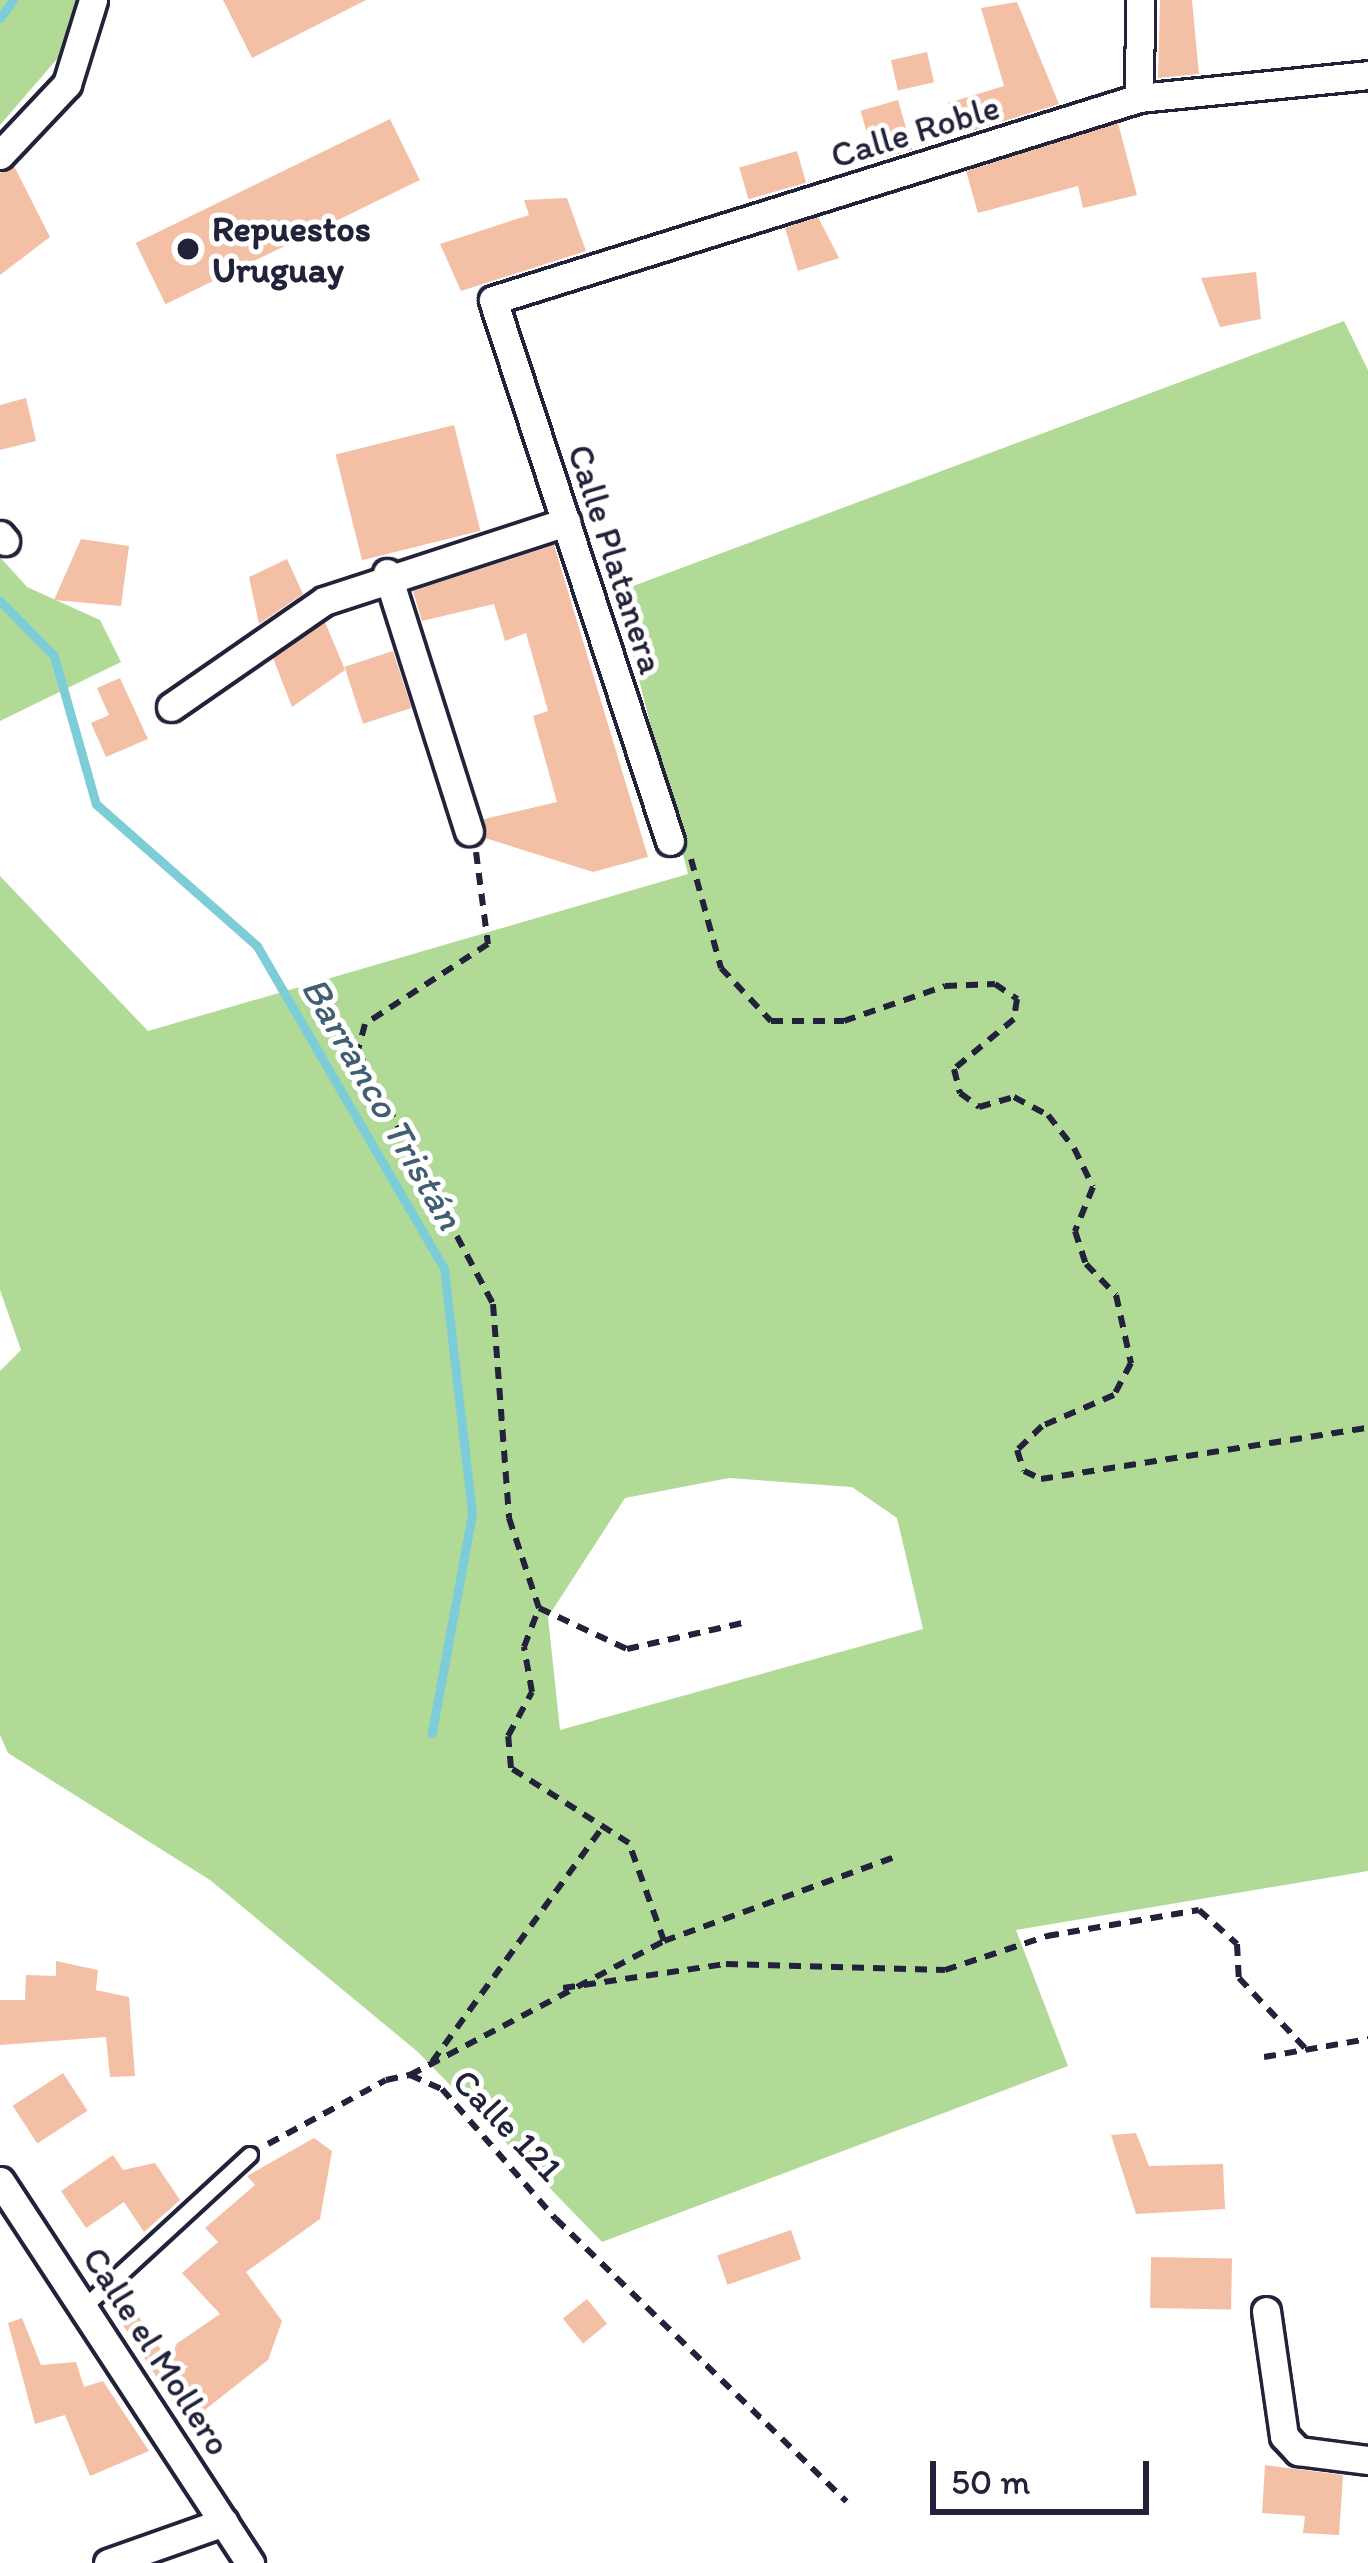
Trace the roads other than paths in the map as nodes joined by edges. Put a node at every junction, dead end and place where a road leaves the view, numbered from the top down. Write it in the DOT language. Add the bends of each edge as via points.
graph roads {
  1 [pos="93,0"];
  2 [pos="1140,0"];
  3 [pos="1368,74"];
  4 [pos="1139,98"];
  5 [pos="0,155"];
  6 [pos="493,300"];
  7 [pos="566,522"];
  8 [pos="387,573"];
  9 [pos="171,707"];
  10 [pos="469,831"];
  11 [pos="670,841"];
  12 [pos="250,2156"];
  13 [pos="0,2181"];
  14 [pos="88,2304"];
  15 [pos="1266,2311"];
  16 [pos="1368,2460"];
  17 [pos="224,2522"];
  18 [pos="108,2563"];
  19 [pos="250,2563"];
  1 -- 5 [label="street" via="67,84"];
  2 -- 4 [label="street"];
  3 -- 4 [label="street, Calle Roble"];
  4 -- 6 [label="street, Calle Roble"];
  6 -- 7 [label="street, Calle Platanera"];
  7 -- 8 [label="street"];
  7 -- 11 [label="street, Calle Platanera"];
  8 -- 9 [label="street" via="324,601"];
  8 -- 10 [label="street"];
  12 -- 14 [label="lane"];
  13 -- 14 [label="street, Calle el Mollero"];
  14 -- 17 [label="street, Calle el Mollero"];
  15 -- 16 [label="street" via="1284,2436 1298,2451"];
  17 -- 18 [label="street"];
  17 -- 19 [label="street, Calle el Mollero"];
}
